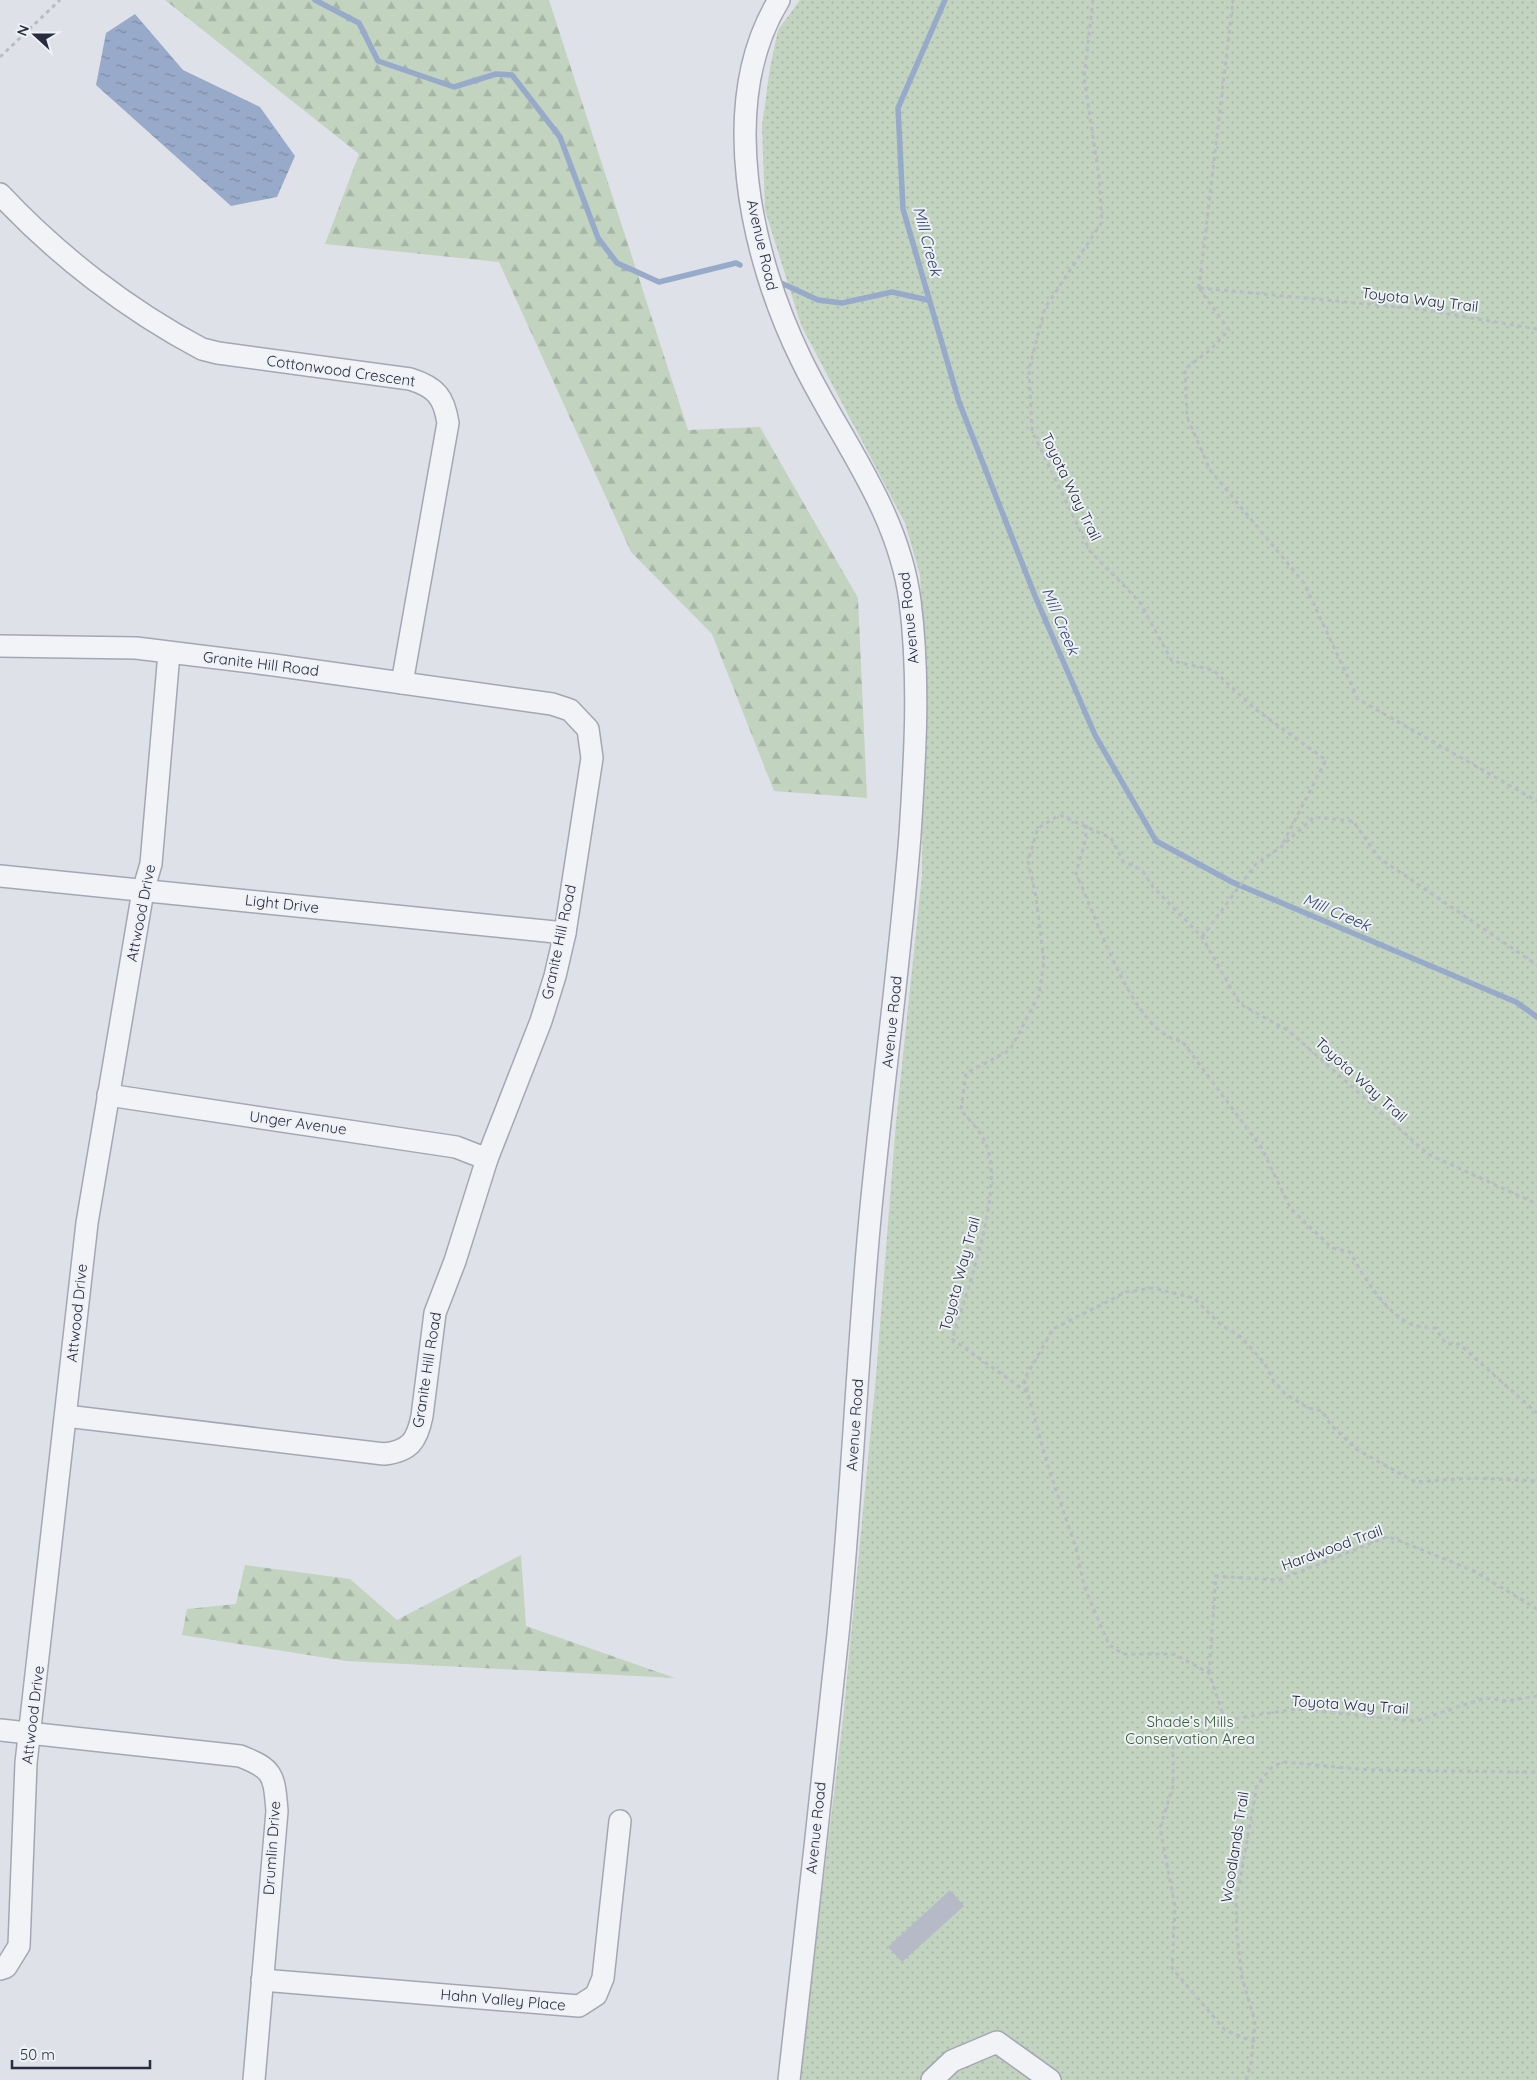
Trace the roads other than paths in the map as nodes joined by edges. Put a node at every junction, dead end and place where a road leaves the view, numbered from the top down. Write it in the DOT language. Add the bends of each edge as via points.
graph roads {
  1 [pos="779,0"];
  2 [pos="0,194"];
  3 [pos="0,646"];
  4 [pos="169,653"];
  5 [pos="402,683"];
  6 [pos="0,876"];
  7 [pos="144,891"];
  8 [pos="564,933"];
  9 [pos="108,1095"];
  10 [pos="487,1159"];
  11 [pos="66,1416"];
  12 [pos="0,1730"];
  13 [pos="30,1734"];
  14 [pos="620,1821"];
  15 [pos="0,1969"];
  16 [pos="262,1980"];
  17 [pos="254,2080"];
  18 [pos="789,2080"];
  19 [pos="932,2080"];
  20 [pos="1050,2080"];
  1 -- 18 [label="street, Avenue Road" via="766,22 753,60 747,100 746,151 758,239 777,306 802,363 883,507 902,557 913,626 916,705 903,922 870,1218 838,1633"];
  2 -- 5 [label="street, Cottonwood Crescent" via="96,281 202,349 410,379 424,383 437,393 446,407 448,423"];
  3 -- 4 [label="street, Granite Hill Road" via="136,648"];
  4 -- 5 [label="street, Granite Hill Road"];
  4 -- 7 [label="street, Attwood Drive" via="151,864"];
  5 -- 8 [label="street, Granite Hill Road" via="552,704 570,710 588,730 592,758"];
  6 -- 7 [label="street, Light Drive"];
  7 -- 8 [label="street, Light Drive"];
  7 -- 9 [label="street, Attwood Drive"];
  8 -- 10 [label="street, Granite Hill Road" via="555,976 540,1021"];
  9 -- 10 [label="street, Unger Avenue" via="456,1147"];
  9 -- 11 [label="street, Attwood Drive" via="87,1223"];
  10 -- 11 [label="street, Granite Hill Road" via="455,1262 435,1312 419,1431 411,1444 399,1452 384,1454"];
  11 -- 13 [label="street, Attwood Drive"];
  12 -- 13 [label="street, Drumlin Drive"];
  13 -- 15 [label="street, Attwood Drive" via="26,1762 19,1946 6,1967"];
  13 -- 16 [label="street, Drumlin Drive" via="240,1756 262,1765 275,1783 277,1811"];
  14 -- 16 [label="street, Hahn Valley Place" via="603,1978 596,1995 579,2006"];
  16 -- 17 [label="street, Drumlin Drive"];
  19 -- 20 [label="street" via="952,2061 997,2042"];
}
